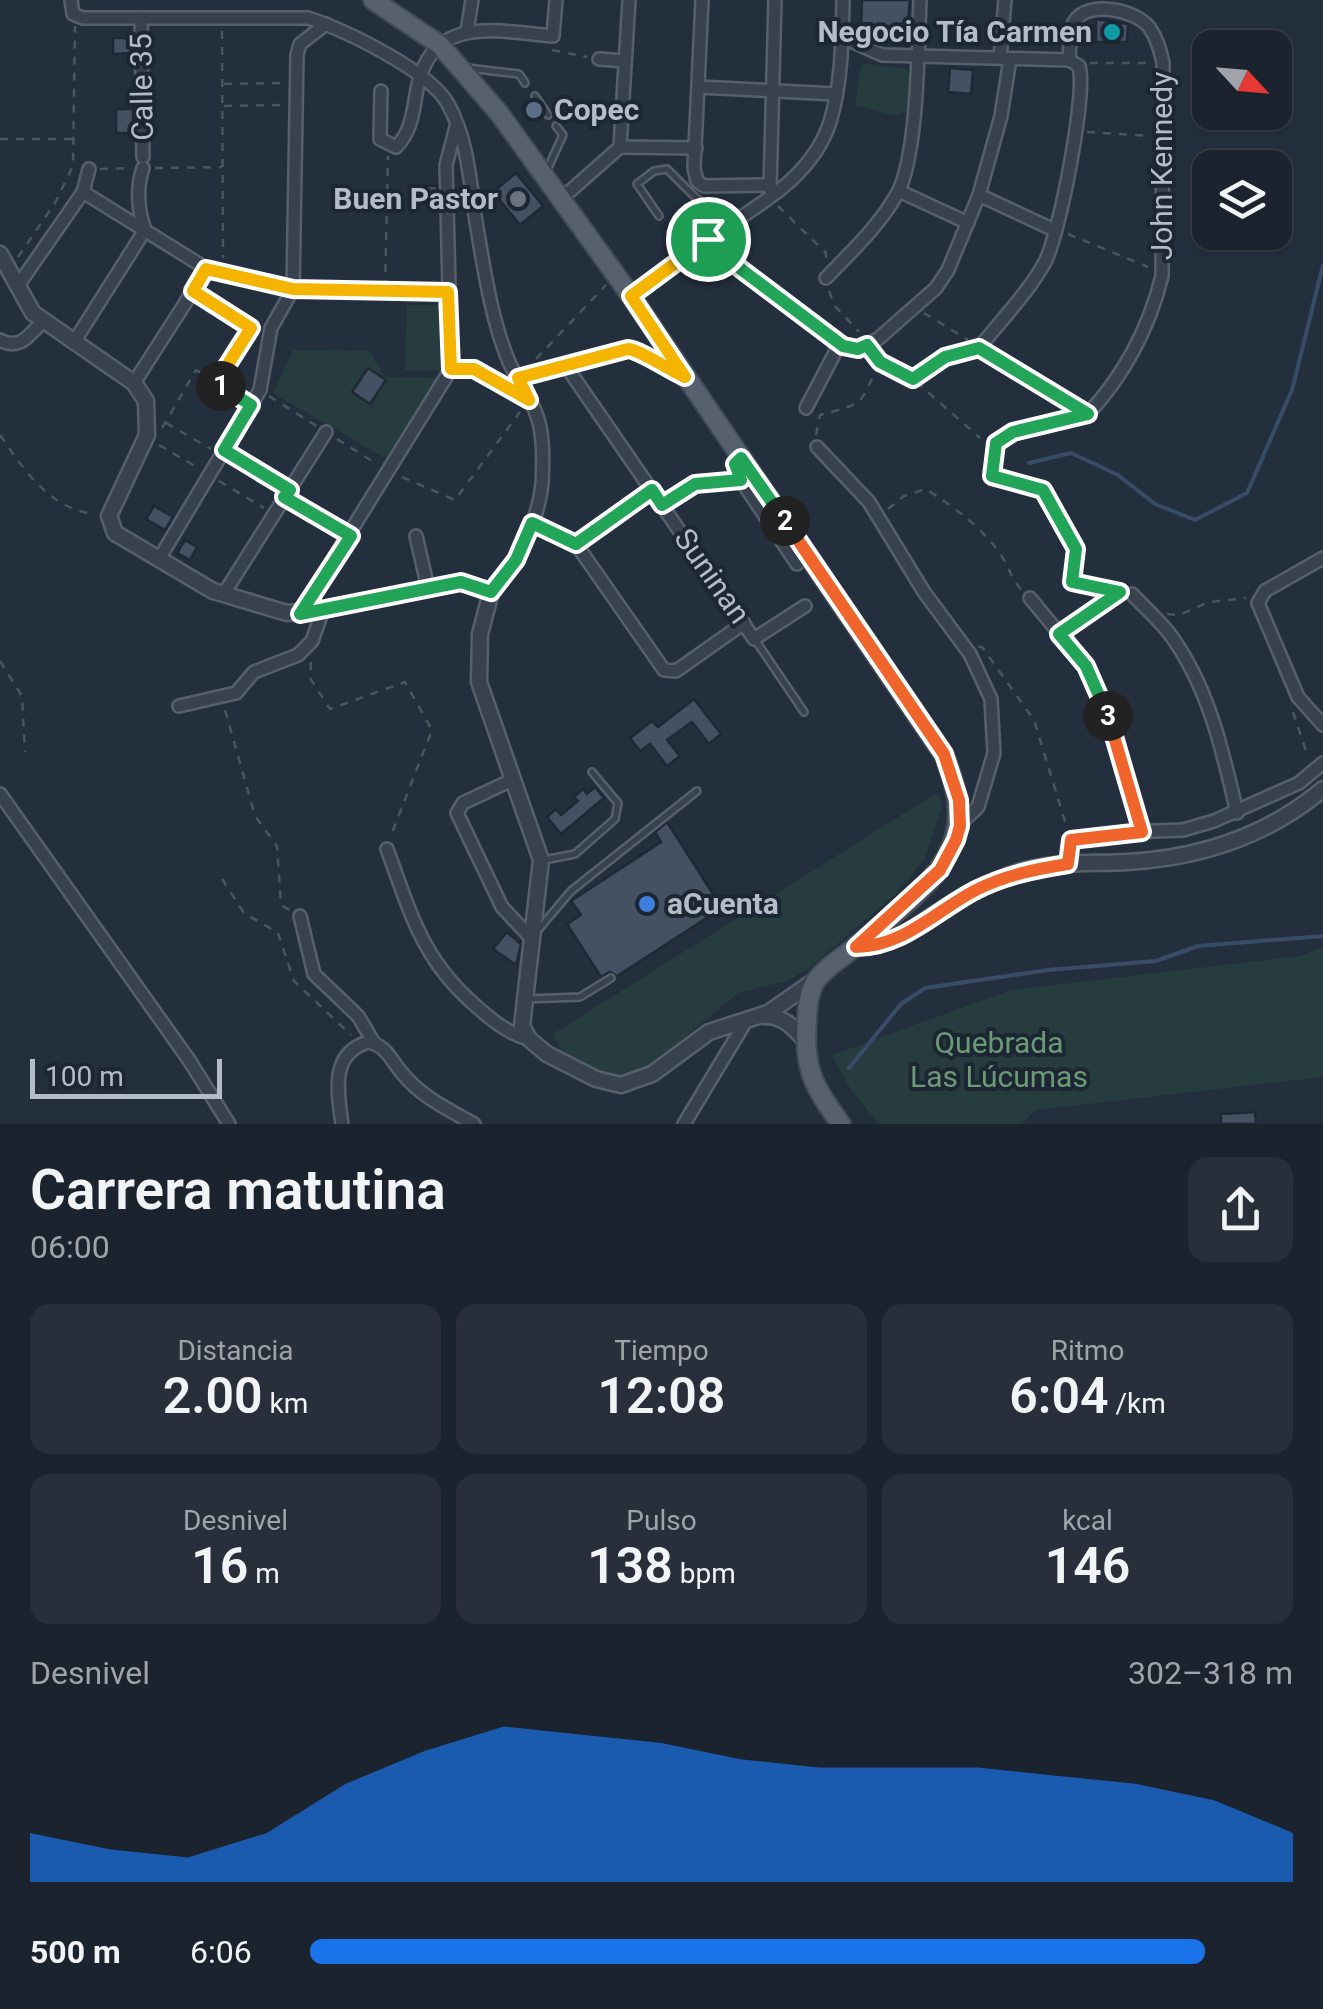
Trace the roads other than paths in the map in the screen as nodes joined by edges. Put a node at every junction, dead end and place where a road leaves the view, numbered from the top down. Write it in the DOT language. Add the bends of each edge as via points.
graph roads {
  1 [pos="71,0"];
  2 [pos="373,0"];
  3 [pos="472,0"];
  4 [pos="556,0"];
  5 [pos="629,0"];
  6 [pos="702,0"];
  7 [pos="775,0"];
  8 [pos="843,0"];
  9 [pos="920,0"];
  10 [pos="1005,0"];
  11 [pos="141,18"];
  12 [pos="326,24"];
  13 [pos="467,30"];
  14 [pos="842,37"];
  15 [pos="440,45"];
  16 [pos="918,57"];
  17 [pos="1005,58"];
  18 [pos="599,59"];
  19 [pos="625,61"];
  20 [pos="1074,63"];
  21 [pos="463,68"];
  22 [pos="420,73"];
  23 [pos="525,83"];
  24 [pos="700,86"];
  25 [pos="381,91"];
  26 [pos="772,91"];
  27 [pos="836,94"];
  28 [pos="535,96"];
  29 [pos="548,115"];
  30 [pos="556,126"];
  31 [pos="456,127"];
  32 [pos="620,148"];
  33 [pos="696,148"];
  34 [pos="89,169"];
  35 [pos="543,177"];
  36 [pos="770,191"];
  37 [pos="899,191"];
  38 [pos="83,192"];
  39 [pos="980,196"];
  40 [pos="560,200"];
  41 [pos="659,216"];
  42 [pos="968,223"];
  43 [pos="730,224"];
  44 [pos="145,230"];
  45 [pos="1054,230"];
  46 [pos="708,239"];
  47 [pos="0,254"];
  48 [pos="206,269"];
  49 [pos="826,278"];
  50 [pos="17,288"];
  51 [pos="293,289"];
  52 [pos="193,291"];
  53 [pos="631,296"];
  54 [pos="42,322"];
  55 [pos="251,328"];
  56 [pos="0,340"];
  57 [pos="74,342"];
  58 [pos="840,343"];
  59 [pos="979,348"];
  60 [pos="566,366"];
  61 [pos="685,377"];
  62 [pos="518,378"];
  63 [pos="134,382"];
  64 [pos="806,408"];
  65 [pos="1088,414"];
  66 [pos="326,432"];
  67 [pos="817,447"];
  68 [pos="741,458"];
  69 [pos="652,490"];
  70 [pos="287,493"];
  71 [pos="532,523"];
  72 [pos="351,536"];
  73 [pos="416,536"];
  74 [pos="576,544"];
  75 [pos="1323,558"];
  76 [pos="158,560"];
  77 [pos="797,564"];
  78 [pos="428,588"];
  79 [pos="491,592"];
  80 [pos="1126,593"];
  81 [pos="223,594"];
  82 [pos="1030,598"];
  83 [pos="805,606"];
  84 [pos="323,610"];
  85 [pos="300,614"];
  86 [pos="744,623"];
  87 [pos="754,639"];
  88 [pos="180,706"];
  89 [pos="804,712"];
  90 [pos="1323,724"];
  91 [pos="1323,762"];
  92 [pos="592,772"];
  93 [pos="512,780"];
  94 [pos="1323,789"];
  95 [pos="698,791"];
  96 [pos="0,794"];
  97 [pos="1237,813"];
  98 [pos="960,826"];
  99 [pos="1142,832"];
  100 [pos="1071,840"];
  101 [pos="387,849"];
  102 [pos="541,860"];
  103 [pos="300,916"];
  104 [pos="531,938"];
  105 [pos="856,947"];
  106 [pos="612,978"];
  107 [pos="816,980"];
  108 [pos="523,1000"];
  109 [pos="752,1019"];
  110 [pos="529,1039"];
  111 [pos="805,1040"];
  112 [pos="367,1044"];
  113 [pos="229,1124"];
  114 [pos="342,1124"];
  115 [pos="474,1124"];
  116 [pos="684,1124"];
  117 [pos="841,1124"];
  1 -- 11 [label="street" via="75,16"];
  2 -- 15 [label="main road"];
  3 -- 13 [label="street"];
  4 -- 13 [label="street" via="553,36"];
  5 -- 19 [label="street"];
  6 -- 24 [label="street"];
  7 -- 26 [label="street"];
  8 -- 14 [label="street"];
  9 -- 16 [label="street"];
  10 -- 17 [label="street"];
  11 -- 12 [label="street" via="308,18"];
  11 -- 44 [label="street, Calle 35"];
  12 -- 22 [label="street"];
  12 -- 51 [label="street" via="300,44 297,55"];
  13 -- 15 [label="street"];
  14 -- 16 [label="street" via="882,55"];
  14 -- 27 [label="street"];
  15 -- 21 [label="main road"];
  15 -- 22 [label="street"];
  16 -- 17 [label="street"];
  16 -- 37 [label="street" via="909,162"];
  17 -- 20 [label="street"];
  17 -- 39 [label="street" via="1001,116"];
  18 -- 19 [label="street"];
  19 -- 32 [label="street"];
  20 -- 45 [label="street" via="1081,74 1076,130"];
  20 -- 65 [label="street, John Kennedy" via="1072,24 1098,6 1146,23 1163,63 1162,276 1136,347"];
  21 -- 23 [label="lane" via="519,74"];
  21 -- 35 [label="main road"];
  22 -- 25 [label="street" via="408,135 396,147 380,139"];
  22 -- 31 [label="street" via="448,102"];
  24 -- 26 [label="street"];
  24 -- 33 [label="street"];
  26 -- 27 [label="street"];
  26 -- 36 [label="street"];
  27 -- 36 [label="street" via="822,140 799,172"];
  28 -- 29 [label="lane"];
  30 -- 35 [label="lane" via="563,136"];
  31 -- 62 [label="street" via="469,163 495,318"];
  31 -- 72 [label="street" via="446,165 451,369"];
  32 -- 33 [label="street"];
  32 -- 40 [label="street"];
  33 -- 36 [label="street" via="694,176 704,186"];
  34 -- 38 [label="street"];
  35 -- 40 [label="main road"];
  36 -- 43 [label="street"];
  37 -- 42 [label="street"];
  37 -- 49 [label="street"];
  38 -- 44 [label="street"];
  38 -- 50 [label="street"];
  39 -- 42 [label="street"];
  39 -- 45 [label="street"];
  40 -- 53 [label="main road"];
  41 -- 43 [label="lane" via="638,184 667,168"];
  42 -- 58 [label="street" via="936,288 867,345 851,349"];
  43 -- 46 [label="street"];
  44 -- 48 [label="street"];
  44 -- 57 [label="street"];
  45 -- 59 [label="street" via="1037,276"];
  46 -- 53 [label="street"];
  46 -- 58 [label="street"];
  47 -- 50 [label="street"];
  48 -- 51 [label="street"];
  48 -- 52 [label="street"];
  50 -- 54 [label="street"];
  51 -- 76 [label="street" via="271,328 260,390"];
  52 -- 55 [label="street"];
  52 -- 63 [label="street"];
  53 -- 61 [label="main road"];
  54 -- 56 [label="street" via="20,343"];
  54 -- 57 [label="street"];
  57 -- 63 [label="street"];
  58 -- 64 [label="street"];
  60 -- 61 [label="street" via="637,350"];
  60 -- 62 [label="street"];
  60 -- 69 [label="street, Suninan"];
  61 -- 68 [label="main road"];
  62 -- 71 [label="street" via="538,416 542,446 542,486"];
  63 -- 76 [label="street" via="146,400 147,434 109,516 116,532"];
  66 -- 70 [label="street"];
  67 -- 98 [label="street" via="869,502 970,654 992,699 994,753 978,807"];
  68 -- 77 [label="street" via="735,464 741,480"];
  68 -- 98 [label="main road" via="944,754"];
  69 -- 74 [label="street"];
  69 -- 86 [label="street, Suninan"];
  70 -- 72 [label="street"];
  70 -- 81 [label="street"];
  71 -- 74 [label="street"];
  71 -- 79 [label="street" via="516,560"];
  72 -- 85 [label="street"];
  73 -- 78 [label="street"];
  74 -- 86 [label="street" via="664,670 676,670"];
  75 -- 90 [label="street" via="1259,596 1258,603 1298,697"];
  76 -- 81 [label="street"];
  78 -- 79 [label="street" via="461,582"];
  78 -- 84 [label="street"];
  79 -- 93 [label="street" via="480,634 479,682"];
  80 -- 97 [label="street" via="1169,634 1198,682"];
  81 -- 85 [label="street"];
  82 -- 99 [label="street" via="1086,666 1114,731"];
  83 -- 87 [label="street"];
  84 -- 85 [label="street"];
  84 -- 88 [label="street" via="312,641 298,656 254,672 236,692"];
  86 -- 87 [label="street, Suninan"];
  87 -- 89 [label="lane"];
  91 -- 97 [label="street" via="1300,783"];
  92 -- 102 [label="lane" via="618,804 615,819 575,854"];
  93 -- 102 [label="street"];
  93 -- 104 [label="street" via="463,803 458,822 502,907"];
  94 -- 105 [label="street" via="1281,822 1214,849 1017,872 889,944"];
  95 -- 104 [label="lane" via="572,891"];
  96 -- 113 [label="street"];
  97 -- 99 [label="street" via="1183,830"];
  98 -- 105 [label="main road" via="940,870"];
  99 -- 100 [label="street"];
  101 -- 110 [label="street" via="441,974 497,1024"];
  102 -- 104 [label="street"];
  103 -- 112 [label="street" via="314,974 358,1016"];
  104 -- 108 [label="street"];
  105 -- 107 [label="main road"];
  106 -- 108 [label="lane" via="580,997"];
  107 -- 109 [label="street"];
  107 -- 111 [label="main road"];
  108 -- 110 [label="street"];
  109 -- 110 [label="street" via="710,1032 652,1074 620,1085 575,1070"];
  109 -- 111 [label="street" via="774,1015"];
  109 -- 116 [label="street"];
  111 -- 117 [label="main road" via="811,1078"];
  112 -- 114 [label="street" via="350,1052 338,1070"];
  112 -- 115 [label="street" via="383,1047 425,1095"];
}
